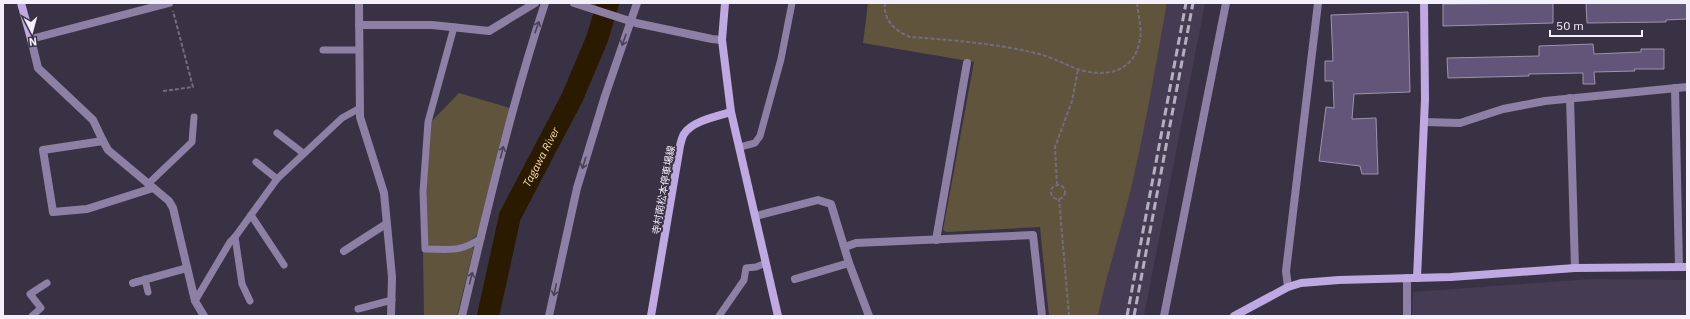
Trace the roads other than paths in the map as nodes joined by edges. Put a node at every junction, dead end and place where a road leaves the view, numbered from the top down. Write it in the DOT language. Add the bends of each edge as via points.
graph roads {
  1 [pos="21,3"];
  2 [pos="169,3"];
  3 [pos="359,3"];
  4 [pos="535,3"];
  5 [pos="545,3"];
  6 [pos="574,3"];
  7 [pos="637,3"];
  8 [pos="725,3"];
  9 [pos="792,3"];
  10 [pos="1226,3"];
  11 [pos="1318,3"];
  12 [pos="1424,3"];
  13 [pos="629,20"];
  14 [pos="359,25"];
  15 [pos="454,27"];
  16 [pos="31,39"];
  17 [pos="722,40"];
  18 [pos="323,50"];
  19 [pos="359,50"];
  20 [pos="968,63"];
  21 [pos="1687,87"];
  22 [pos="1676,88"];
  23 [pos="1570,98"];
  24 [pos="360,108"];
  25 [pos="731,112"];
  26 [pos="194,116"];
  27 [pos="1424,122"];
  28 [pos="276,133"];
  29 [pos="102,141"];
  30 [pos="740,147"];
  31 [pos="303,153"];
  32 [pos="256,162"];
  33 [pos="277,179"];
  34 [pos="151,186"];
  35 [pos="251,215"];
  36 [pos="756,216"];
  37 [pos="386,224"];
  38 [pos="236,237"];
  39 [pos="481,238"];
  40 [pos="936,240"];
  41 [pos="845,247"];
  42 [pos="344,252"];
  43 [pos="766,263"];
  44 [pos="849,263"];
  45 [pos="284,265"];
  46 [pos="1683,267"];
  47 [pos="187,268"];
  48 [pos="1575,268"];
  49 [pos="1407,278"];
  50 [pos="1417,278"];
  51 [pos="145,279"];
  52 [pos="795,279"];
  53 [pos="47,283"];
  54 [pos="133,283"];
  55 [pos="1288,287"];
  56 [pos="148,292"];
  57 [pos="392,300"];
  58 [pos="195,301"];
  59 [pos="250,301"];
  60 [pos="358,309"];
  61 [pos="32,316"];
  62 [pos="204,316"];
  63 [pos="391,316"];
  64 [pos="462,316"];
  65 [pos="550,316"];
  66 [pos="651,316"];
  67 [pos="719,316"];
  68 [pos="778,316"];
  69 [pos="869,316"];
  70 [pos="1042,316"];
  71 [pos="1164,316"];
  72 [pos="1234,316"];
  73 [pos="1407,316"];
  1 -- 16 [label="street"];
  2 -- 16 [label="street"];
  3 -- 14 [label="street"];
  4 -- 15 [label="street" via="489,31"];
  39 -- 5 [label="street, one-way" via="525,63"];
  6 -- 13 [label="street"];
  7 -- 13 [label="street"];
  8 -- 17 [label="street"];
  9 -- 30 [label="lane" via="781,58 760,136 755,143"];
  10 -- 71 [label="street"];
  11 -- 55 [label="street" via="1286,271"];
  12 -- 27 [label="street"];
  13 -- 17 [label="street"];
  13 -- 65 [label="street, one-way" via="577,188"];
  14 -- 15 [label="street"];
  14 -- 19 [label="street"];
  15 -- 39 [label="lane" via="428,122 423,192 425,249 460,249"];
  16 -- 29 [label="street" via="38,68 93,120"];
  17 -- 25 [label="street"];
  18 -- 19 [label="lane"];
  19 -- 24 [label="street"];
  20 -- 40 [label="street"];
  21 -- 22 [label="street"];
  22 -- 23 [label="street"];
  22 -- 46 [label="street"];
  23 -- 27 [label="street" via="1502,109 1460,123"];
  23 -- 48 [label="street"];
  24 -- 31 [label="lane" via="342,118"];
  24 -- 37 [label="street" via="360,117 384,193"];
  25 -- 30 [label="street"];
  25 -- 66 [label="street, 寺村南松本停車場線" via="694,125 684,133"];
  26 -- 34 [label="lane" via="192,142"];
  27 -- 50 [label="street"];
  28 -- 31 [label="lane"];
  29 -- 34 [label="street" via="108,150"];
  29 -- 34 [label="street" via="43,150 53,212 87,209"];
  30 -- 36 [label="street"];
  31 -- 33 [label="lane"];
  32 -- 33 [label="lane"];
  33 -- 35 [label="lane"];
  34 -- 47 [label="street" via="169,201 173,208"];
  35 -- 38 [label="lane"];
  35 -- 45 [label="lane"];
  36 -- 41 [label="street" via="818,200 831,204"];
  36 -- 43 [label="street"];
  37 -- 42 [label="street"];
  37 -- 57 [label="street"];
  38 -- 58 [label="lane" via="230,242"];
  38 -- 59 [label="lane" via="242,284"];
  64 -- 39 [label="street, one-way"];
  40 -- 41 [label="street" via="856,243"];
  40 -- 70 [label="street" via="1033,235"];
  41 -- 44 [label="street"];
  43 -- 67 [label="lane" via="746,268 744,280"];
  43 -- 68 [label="street"];
  44 -- 52 [label="street"];
  44 -- 69 [label="street"];
  46 -- 48 [label="street"];
  47 -- 51 [label="street"];
  47 -- 58 [label="street"];
  48 -- 50 [label="street"];
  49 -- 50 [label="street"];
  49 -- 55 [label="street" via="1338,280 1301,283"];
  49 -- 73 [label="street"];
  51 -- 54 [label="street"];
  51 -- 56 [label="lane"];
  53 -- 61 [label="lane" via="30,294 41,308"];
  55 -- 72 [label="street"];
  57 -- 60 [label="lane"];
  57 -- 63 [label="street"];
  58 -- 62 [label="street"];
}
